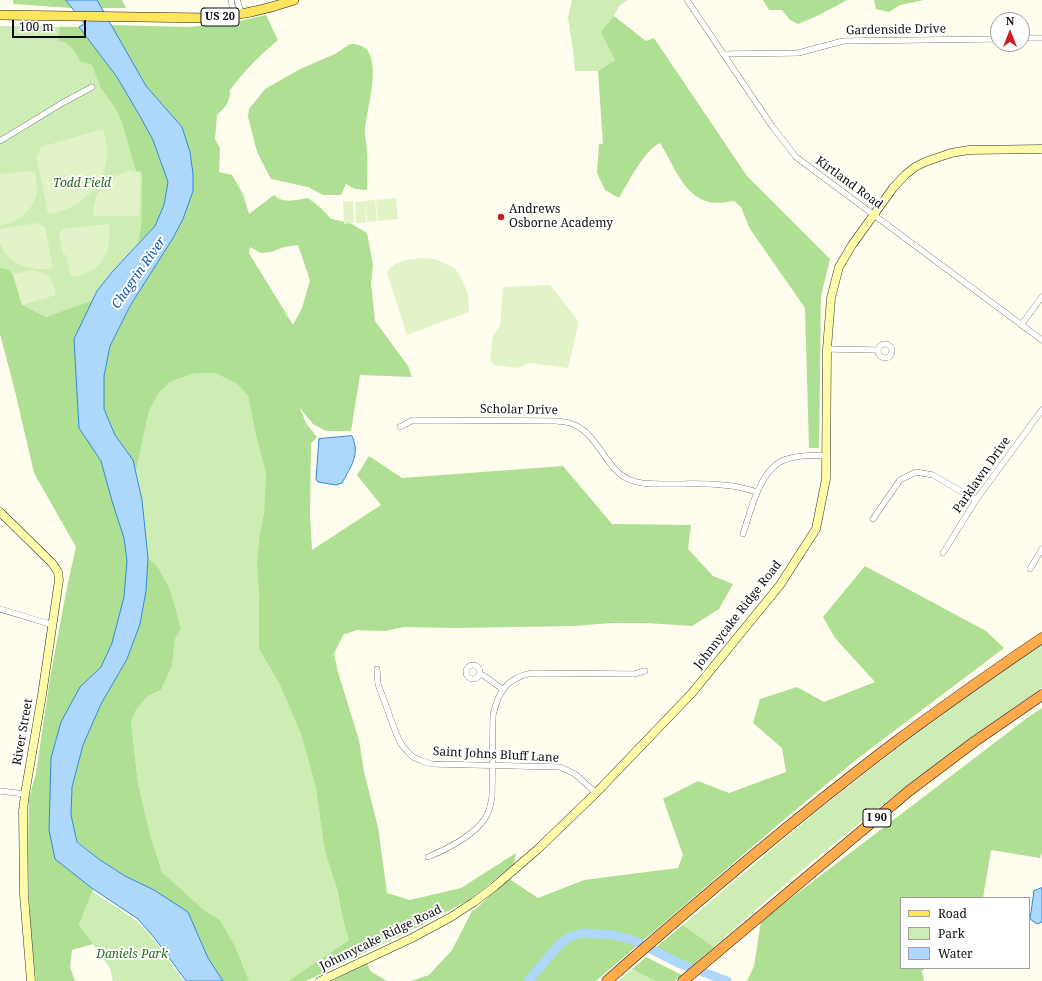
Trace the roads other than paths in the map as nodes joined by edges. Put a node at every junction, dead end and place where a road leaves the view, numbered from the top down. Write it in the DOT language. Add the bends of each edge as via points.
graph roads {
  1 [pos="231,0"];
  2 [pos="237,0"];
  3 [pos="294,0"];
  4 [pos="687,0"];
  5 [pos="0,15"];
  6 [pos="238,15"];
  7 [pos="1030,38"];
  8 [pos="1042,38"];
  9 [pos="990,39"];
  10 [pos="723,54"];
  11 [pos="92,87"];
  12 [pos="0,141"];
  13 [pos="1042,149"];
  14 [pos="874,214"];
  15 [pos="1042,297"];
  16 [pos="1021,325"];
  17 [pos="1042,340"];
  18 [pos="827,349"];
  19 [pos="878,350"];
  20 [pos="1042,410"];
  21 [pos="400,426"];
  22 [pos="826,456"];
  23 [pos="757,492"];
  24 [pos="976,500"];
  25 [pos="0,512"];
  26 [pos="873,519"];
  27 [pos="743,534"];
  28 [pos="1042,549"];
  29 [pos="944,553"];
  30 [pos="1030,569"];
  31 [pos="0,609"];
  32 [pos="52,624"];
  33 [pos="1042,638"];
  34 [pos="377,669"];
  35 [pos="645,671"];
  36 [pos="480,674"];
  37 [pos="502,689"];
  38 [pos="1042,695"];
  39 [pos="493,765"];
  40 [pos="0,791"];
  41 [pos="25,794"];
  42 [pos="596,794"];
  43 [pos="428,857"];
  44 [pos="31,981"];
  45 [pos="320,981"];
  46 [pos="607,981"];
  47 [pos="683,981"];
  1 -- 6 [label="street"];
  2 -- 6 [label="street"];
  3 -- 6 [label="main road, US 20"];
  4 -- 10 [label="street, Kirtland Road"];
  5 -- 6 [label="main road, US 20" via="144,18"];
  7 -- 8 [label="street"];
  9 -- 10 [label="street, Gardenside Drive" via="843,42 798,52"];
  10 -- 14 [label="street, Kirtland Road" via="796,157"];
  11 -- 12 [label="street"];
  13 -- 14 [label="main road, Johnnycake Ridge Road" via="969,150 935,158 905,175"];
  14 -- 16 [label="street, Kirtland Road"];
  14 -- 18 [label="main road, Johnnycake Ridge Road" via="839,267 831,298"];
  15 -- 16 [label="street"];
  16 -- 17 [label="street, Kirtland Road"];
  18 -- 19 [label="street"];
  18 -- 22 [label="main road, Johnnycake Ridge Road"];
  20 -- 24 [label="street, Parklawn Drive"];
  21 -- 23 [label="street, Scholar Drive" via="412,420 557,421 574,424 585,432 614,469 629,480 644,484 724,484"];
  22 -- 23 [label="street" via="785,459 773,467"];
  22 -- 42 [label="main road, Johnnycake Ridge Road" via="826,479 816,529 780,585 692,693"];
  23 -- 27 [label="street"];
  24 -- 26 [label="street" via="933,475 916,472 900,480"];
  24 -- 29 [label="street, Parklawn Drive"];
  25 -- 32 [label="main road, River Street" via="58,572 60,580"];
  28 -- 30 [label="street"];
  31 -- 32 [label="street"];
  32 -- 41 [label="main road, River Street"];
  33 -- 46 [label="highway" via="894,744 790,826"];
  34 -- 39 [label="street, Saint Johns Bluff Lane" via="378,684 396,733 413,757 432,764"];
  35 -- 37 [label="street" via="634,674 532,674 520,677"];
  36 -- 37 [label="street"];
  37 -- 39 [label="street" via="493,715"];
  38 -- 47 [label="highway, I 90" via="909,791"];
  39 -- 42 [label="street, Saint Johns Bluff Lane" via="560,767 575,774"];
  39 -- 43 [label="street" via="491,807 486,816 470,833"];
  40 -- 41 [label="street"];
  41 -- 44 [label="main road, River Street" via="24,895"];
  42 -- 45 [label="main road, Johnnycake Ridge Road" via="516,869 474,902 412,938"];
}
